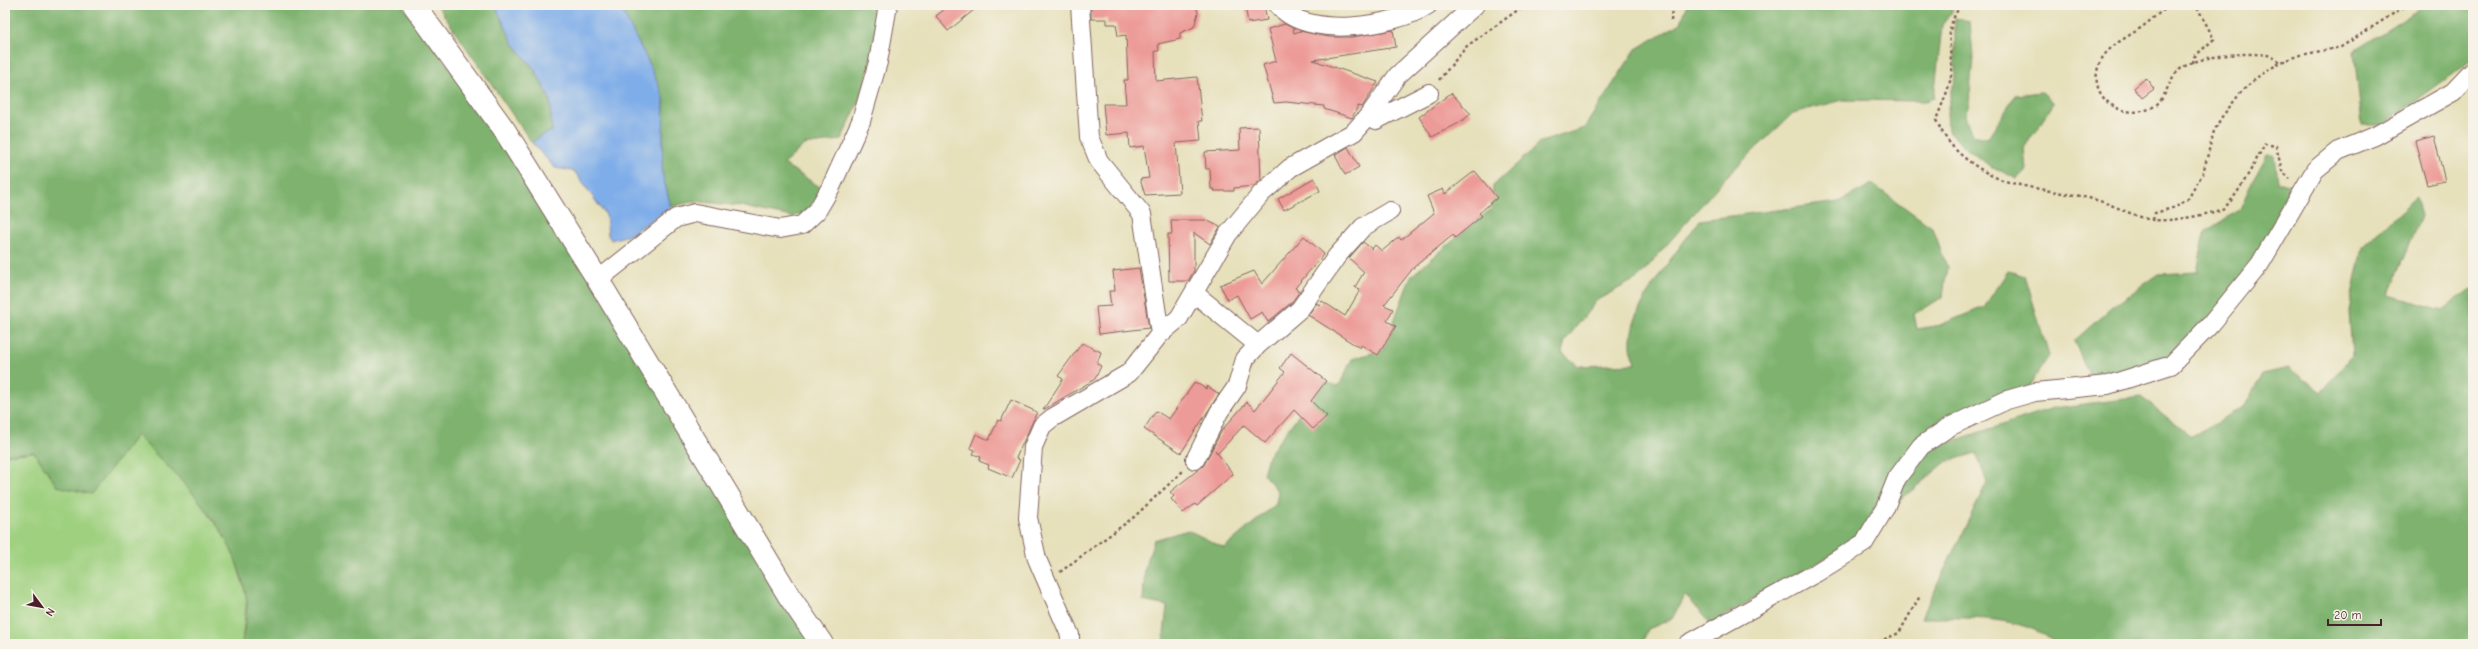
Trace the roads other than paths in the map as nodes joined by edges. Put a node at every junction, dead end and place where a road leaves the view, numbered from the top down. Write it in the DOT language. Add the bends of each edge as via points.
graph roads {
  1 [pos="414,5"];
  2 [pos="888,5"];
  3 [pos="1080,5"];
  4 [pos="1278,5"];
  5 [pos="1428,5"];
  6 [pos="1475,5"];
  7 [pos="2473,71"];
  8 [pos="1429,93"];
  9 [pos="1370,114"];
  10 [pos="1390,211"];
  11 [pos="598,280"];
  12 [pos="1194,293"];
  13 [pos="1160,334"];
  14 [pos="1258,345"];
  15 [pos="1195,460"];
  16 [pos="822,644"];
  17 [pos="1070,644"];
  18 [pos="1688,644"];
  1 -- 11 [label="street" via="505,131"];
  2 -- 11 [label="street" via="878,62 861,121 831,187 817,211 802,225 780,229 695,213 676,218"];
  3 -- 13 [label="street" via="1089,137 1099,161 1142,214"];
  4 -- 5 [label="street" via="1284,12 1309,24 1340,27 1382,22 1408,15"];
  6 -- 9 [label="street" via="1397,76"];
  7 -- 18 [label="street" via="2453,92 2375,136 2338,151 2315,170 2260,264 2212,324 2171,365 2108,385 2035,392 2007,400 1949,428 1921,446 1897,478 1885,508 1864,543 1816,573"];
  8 -- 9 [label="street" via="1376,120"];
  9 -- 12 [label="street" via="1354,132 1290,168 1262,194 1228,234"];
  10 -- 14 [label="street" via="1363,227 1337,256 1300,309"];
  11 -- 16 [label="street" via="789,596"];
  12 -- 13 [label="street" via="1179,318"];
  12 -- 14 [label="street"];
  13 -- 17 [label="street" via="1129,373 1042,426 1033,447 1028,518 1037,559 1070,634"];
  14 -- 15 [label="street" via="1245,359 1237,386 1219,412"];
}
